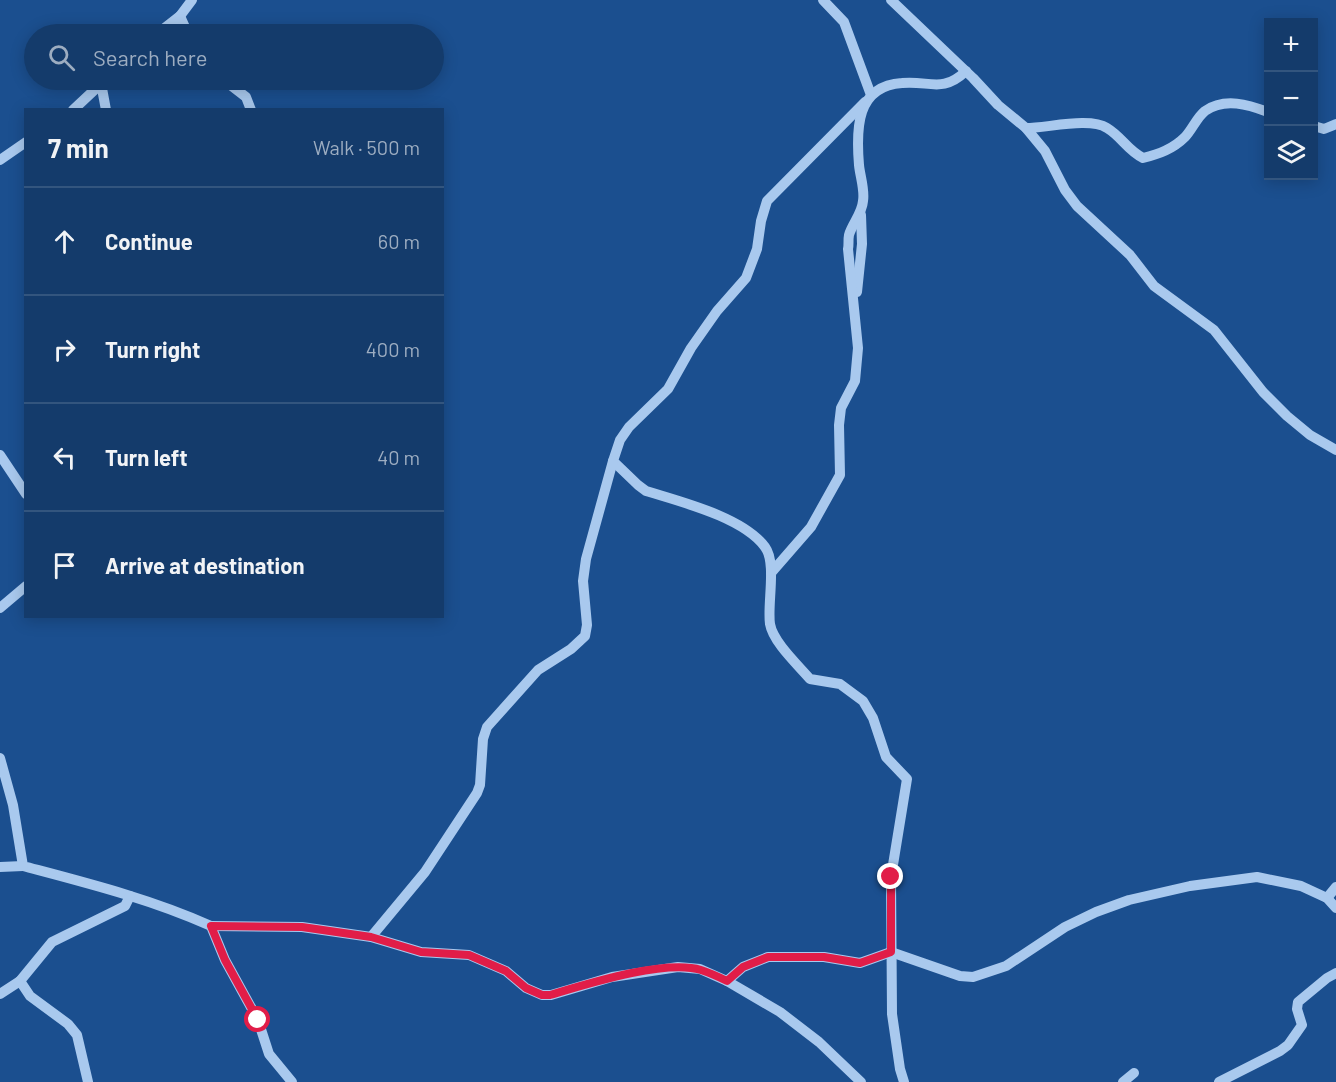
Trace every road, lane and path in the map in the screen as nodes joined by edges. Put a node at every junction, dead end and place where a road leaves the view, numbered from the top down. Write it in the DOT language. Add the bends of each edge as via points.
graph roads {
  1 [pos="192,0"];
  2 [pos="823,0"];
  3 [pos="891,0"];
  4 [pos="180,16"];
  5 [pos="170,24"];
  6 [pos="184,24"];
  7 [pos="966,71"];
  8 [pos="94,90"];
  9 [pos="104,90"];
  10 [pos="237,90"];
  11 [pos="868,99"];
  12 [pos="75,108"];
  13 [pos="106,108"];
  14 [pos="249,108"];
  15 [pos="1264,110"];
  16 [pos="1336,124"];
  17 [pos="1318,127"];
  18 [pos="1026,128"];
  19 [pos="24,143"];
  20 [pos="0,159"];
  21 [pos="1336,450"];
  22 [pos="0,455"];
  23 [pos="613,460"];
  24 [pos="24,491"];
  25 [pos="771,573"];
  26 [pos="24,588"];
  27 [pos="0,608"];
  28 [pos="0,758"];
  29 [pos="23,866"];
  30 [pos="0,867"];
  31 [pos="1336,887"];
  32 [pos="130,896"];
  33 [pos="1327,898"];
  34 [pos="1336,908"];
  35 [pos="211,926"];
  36 [pos="371,937"];
  37 [pos="891,952"];
  38 [pos="1336,973"];
  39 [pos="20,981"];
  40 [pos="727,981"];
  41 [pos="0,994"];
  42 [pos="1134,1073"];
  43 [pos="88,1082"];
  44 [pos="292,1082"];
  45 [pos="861,1082"];
  46 [pos="904,1082"];
  47 [pos="1123,1082"];
  48 [pos="1219,1082"];
  1 -- 4 [label="street"];
  2 -- 11 [label="street" via="844,22"];
  3 -- 7 [label="street"];
  4 -- 5 [label="street"];
  4 -- 6 [label="street"];
  7 -- 11 [label="street" via="943,85 887,85"];
  7 -- 18 [label="street"];
  8 -- 12 [label="street"];
  9 -- 13 [label="street"];
  10 -- 14 [label="street" via="246,97"];
  11 -- 23 [label="street" via="767,201 746,278 704,329 668,389 629,427"];
  11 -- 25 [label="street" via="859,122 864,201 849,235 858,348 855,381 839,424 840,475 811,527"];
  15 -- 18 [label="street" via="1227,103 1205,111 1175,145 1143,158 1132,153 1104,125"];
  16 -- 17 [label="street"];
  18 -- 21 [label="street" via="1045,151 1077,206 1130,255 1154,286 1214,330 1287,416"];
  19 -- 20 [label="street"];
  22 -- 24 [label="street"];
  23 -- 25 [label="street" via="646,490 719,515 751,533 767,548"];
  23 -- 36 [label="street" via="586,559 585,636 571,650 538,670 487,727 477,793 425,872"];
  25 -- 37 [label="street" via="770,624 774,637 810,679 840,684 863,701 886,757 907,779 891,877"];
  26 -- 27 [label="street"];
  28 -- 29 [label="street"];
  29 -- 30 [label="street"];
  29 -- 32 [label="street"];
  31 -- 33 [label="street"];
  32 -- 35 [label="street"];
  32 -- 39 [label="street" via="124,906 52,942"];
  33 -- 34 [label="street"];
  33 -- 37 [label="street" via="1301,886 1257,877 1149,895 1096,912 1065,927 1006,966 973,977"];
  35 -- 36 [label="street" via="302,927"];
  35 -- 44 [label="street" via="258,1020 269,1054"];
  36 -- 40 [label="street" via="421,952 469,955 506,971 526,988 542,995 612,977 678,967 700,969"];
  37 -- 40 [label="street" via="860,963 824,957 768,957 743,967"];
  37 -- 46 [label="street" via="892,1014"];
  38 -- 48 [label="street" via="1298,1002 1302,1025 1288,1045"];
  39 -- 41 [label="street"];
  39 -- 43 [label="street" via="30,996 68,1023 77,1035"];
  40 -- 45 [label="street" via="788,1018"];
  42 -- 47 [label="street"];
}
